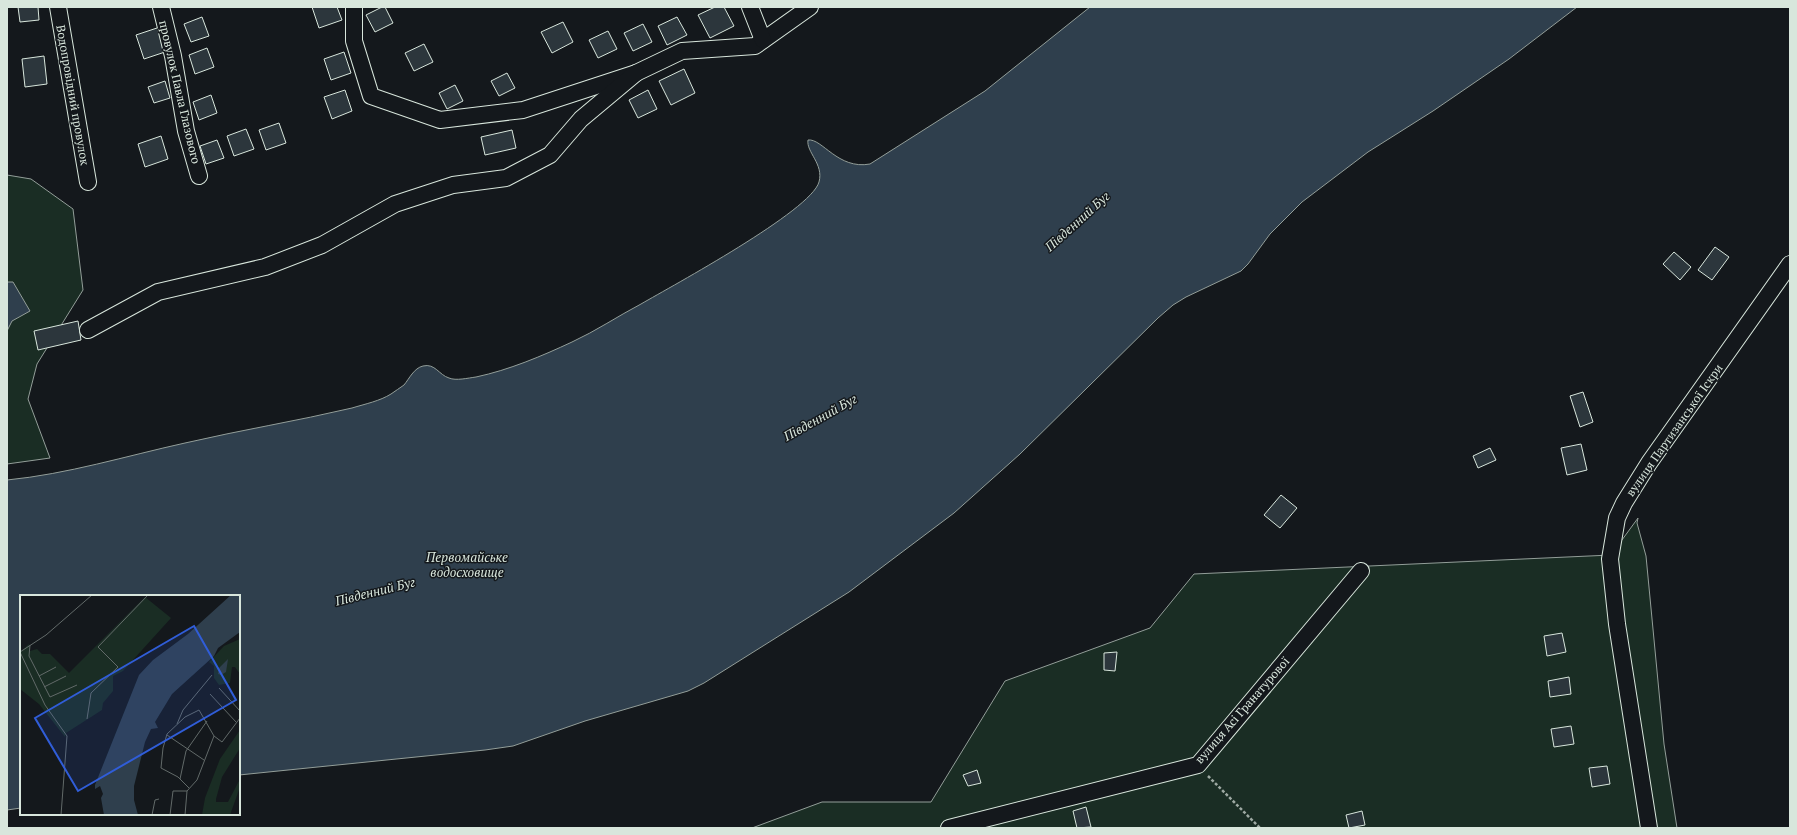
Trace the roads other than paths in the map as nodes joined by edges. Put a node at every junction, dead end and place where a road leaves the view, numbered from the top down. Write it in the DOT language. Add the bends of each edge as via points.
graph roads {
  1 [pos="58,7"];
  2 [pos="161,7"];
  3 [pos="354,7"];
  4 [pos="750,7"];
  5 [pos="810,7"];
  6 [pos="764,40"];
  7 [pos="636,73"];
  8 [pos="200,176"];
  9 [pos="88,182"];
  10 [pos="1790,264"];
  11 [pos="88,330"];
  12 [pos="1361,571"];
  13 [pos="949,828"];
  14 [pos="1649,828"];
  1 -- 9 [label="street, Водопровідний провулок"];
  2 -- 8 [label="street, провулок Павла Глазового" via="186,131"];
  3 -- 7 [label="street" via="354,41 371,96 440,120 523,110"];
  4 -- 6 [label="street"];
  5 -- 6 [label="street"];
  6 -- 7 [label="street" via="755,46 682,52"];
  7 -- 11 [label="street" via="581,119 550,155 506,178 453,185 395,204 322,245 265,267 158,292"];
  10 -- 14 [label="street, вулиця Партизанської Іскри" via="1649,463 1617,518 1610,559 1617,624"];
  12 -- 13 [label="street, вулиця Асі Гранатурової" via="1198,765"];
}
